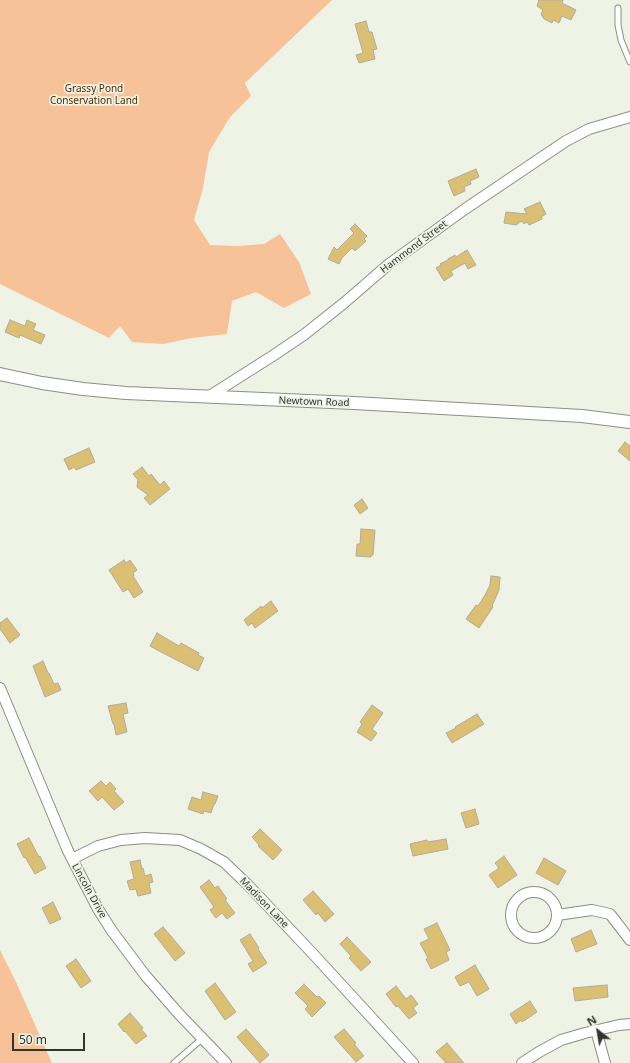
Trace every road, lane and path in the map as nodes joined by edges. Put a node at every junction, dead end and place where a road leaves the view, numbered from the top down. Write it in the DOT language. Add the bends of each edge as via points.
graph roads {
  1 [pos="618,8"];
  2 [pos="630,62"];
  3 [pos="630,117"];
  4 [pos="0,374"];
  5 [pos="208,397"];
  6 [pos="630,422"];
  7 [pos="0,688"];
  8 [pos="72,859"];
  9 [pos="557,915"];
  10 [pos="630,940"];
  11 [pos="630,1024"];
  12 [pos="596,1030"];
  13 [pos="202,1038"];
  14 [pos="174,1063"];
  15 [pos="226,1063"];
  16 [pos="413,1063"];
  17 [pos="522,1063"];
  18 [pos="605,1063"];
  1 -- 2 [label="lane" via="621,40"];
  3 -- 5 [label="street, Hammond Street" via="589,129 566,141 388,264 305,334"];
  4 -- 5 [label="street, Newtown Road" via="83,389"];
  5 -- 6 [label="street, Newtown Road" via="582,416"];
  7 -- 8 [label="street, Lincoln Drive"];
  8 -- 13 [label="street, Lincoln Drive" via="112,931 145,975"];
  8 -- 16 [label="street, Madison Lane" via="98,846 121,840 145,838 180,840 224,862 367,1011"];
  9 -- 9 [label="street" via="557,921 551,931 535,938 528,938 518,932 511,916 518,899 522,895 534,892 550,899 554,903"];
  9 -- 10 [label="street" via="592,910 610,914"];
  11 -- 12 [label="street"];
  12 -- 17 [label="street" via="561,1040"];
  12 -- 18 [label="street"];
  13 -- 14 [label="lane"];
  13 -- 15 [label="street, Lincoln Drive"];
}
